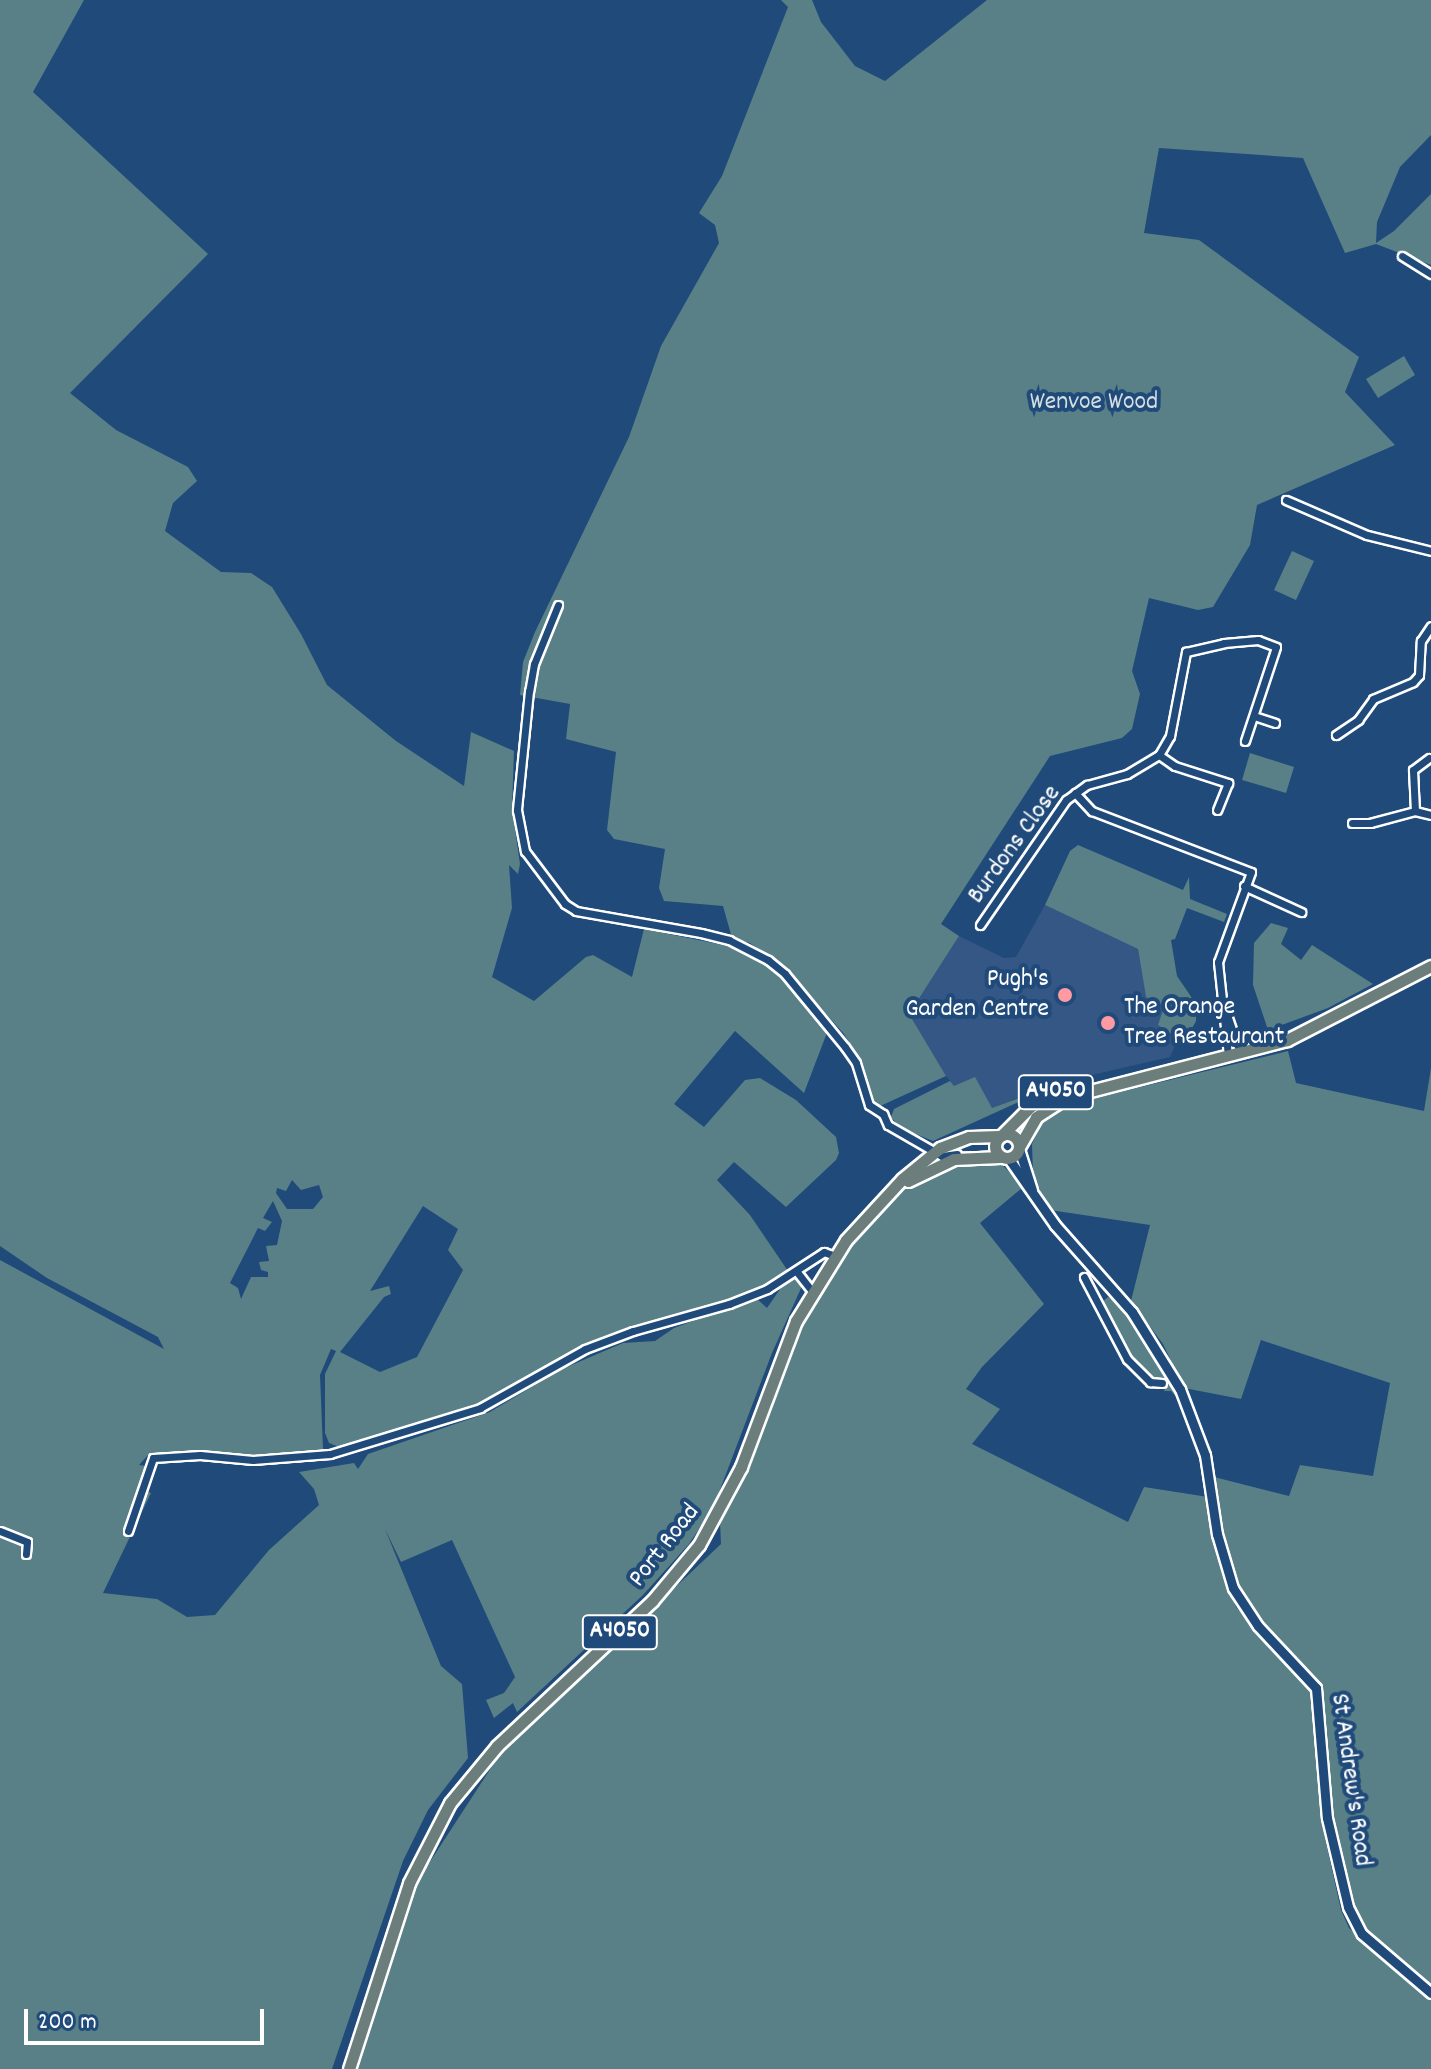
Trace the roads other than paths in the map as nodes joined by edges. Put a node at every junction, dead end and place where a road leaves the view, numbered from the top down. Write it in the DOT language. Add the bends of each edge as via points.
graph roads {
  1 [pos="1402,256"];
  2 [pos="1431,274"];
  3 [pos="1286,500"];
  4 [pos="1431,551"];
  5 [pos="558,605"];
  6 [pos="1431,626"];
  7 [pos="1254,716"];
  8 [pos="1275,723"];
  9 [pos="1336,735"];
  10 [pos="1245,741"];
  11 [pos="1159,755"];
  12 [pos="1429,758"];
  13 [pos="1075,793"];
  14 [pos="1217,810"];
  15 [pos="1415,811"];
  16 [pos="1431,815"];
  17 [pos="1352,823"];
  18 [pos="1244,886"];
  19 [pos="1301,912"];
  20 [pos="980,925"];
  21 [pos="1431,957"];
  22 [pos="1431,966"];
  23 [pos="1400,979"];
  24 [pos="1223,1003"];
  25 [pos="1234,1054"];
  26 [pos="1125,1079"];
  27 [pos="1001,1136"];
  28 [pos="1019,1148"];
  29 [pos="936,1151"];
  30 [pos="966,1157"];
  31 [pos="1004,1158"];
  32 [pos="893,1190"];
  33 [pos="1033,1194"];
  34 [pos="835,1256"];
  35 [pos="797,1272"];
  36 [pos="1084,1277"];
  37 [pos="1111,1286"];
  38 [pos="812,1291"];
  39 [pos="1096,1300"];
  40 [pos="1162,1383"];
  41 [pos="0,1531"];
  42 [pos="128,1531"];
  43 [pos="26,1554"];
  44 [pos="1431,1993"];
  45 [pos="349,2069"];
  1 -- 2 [label="street"];
  3 -- 4 [label="street" via="1367,535"];
  5 -- 29 [label="street" via="529,691 517,810 525,851 576,911 729,940 768,960 845,1047 856,1063 869,1105 893,1129"];
  6 -- 9 [label="street" via="1421,641 1419,675 1413,682 1373,699 1358,720"];
  7 -- 8 [label="street"];
  7 -- 10 [label="street"];
  7 -- 11 [label="street" via="1276,647 1258,640 1186,652 1170,736"];
  11 -- 13 [label="street, Burdons Close" via="1141,768"];
  11 -- 14 [label="street" via="1175,766 1228,783"];
  12 -- 15 [label="street" via="1413,770"];
  13 -- 18 [label="street" via="1092,811 1251,872"];
  13 -- 20 [label="street, Burdons Close"];
  15 -- 16 [label="street"];
  15 -- 17 [label="street"];
  18 -- 19 [label="street"];
  18 -- 24 [label="street" via="1218,962"];
  21 -- 23 [label="main road, A4050"];
  22 -- 23 [label="main road, A4050"];
  23 -- 25 [label="main road, A4050" via="1287,1040"];
  24 -- 25 [label="street"];
  24 -- 25 [label="street"];
  25 -- 26 [label="main road, A4050"];
  26 -- 27 [label="main road, A4050" via="1047,1096"];
  26 -- 28 [label="main road, A4050" via="1053,1104 1036,1117"];
  27 -- 28 [label="main road" via="1013,1135"];
  27 -- 29 [label="main road, Port Road / A4050" via="962,1139"];
  27 -- 31 [label="main road" via="994,1148"];
  28 -- 31 [label="main road"];
  28 -- 33 [label="street, St Andrew's Road"];
  29 -- 30 [label="street"];
  29 -- 32 [label="main road, Port Road / A4050"];
  30 -- 31 [label="main road, Port Road / A4050"];
  30 -- 32 [label="main road, Port Road / A4050" via="936,1165"];
  31 -- 33 [label="street, St Andrew's Road"];
  32 -- 34 [label="main road, Port Road / A4050"];
  33 -- 37 [label="street, St Andrew's Road"];
  34 -- 35 [label="street" via="824,1252"];
  34 -- 38 [label="main road, Port Road / A4050"];
  35 -- 38 [label="street"];
  35 -- 42 [label="street" via="729,1304 585,1349 480,1408 330,1454 253,1460 153,1458"];
  36 -- 39 [label="street"];
  37 -- 39 [label="street"];
  37 -- 44 [label="street, St Andrew's Road" via="1160,1354 1189,1410 1210,1473 1225,1567 1238,1597 1316,1688 1327,1818 1354,1921 1362,1934"];
  38 -- 45 [label="main road, Port Road / A4050" via="782,1354 734,1485 699,1545 652,1601 483,1760 443,1813 409,1883"];
  39 -- 40 [label="street" via="1133,1367 1150,1382"];
  41 -- 43 [label="street" via="27,1542"];
}
